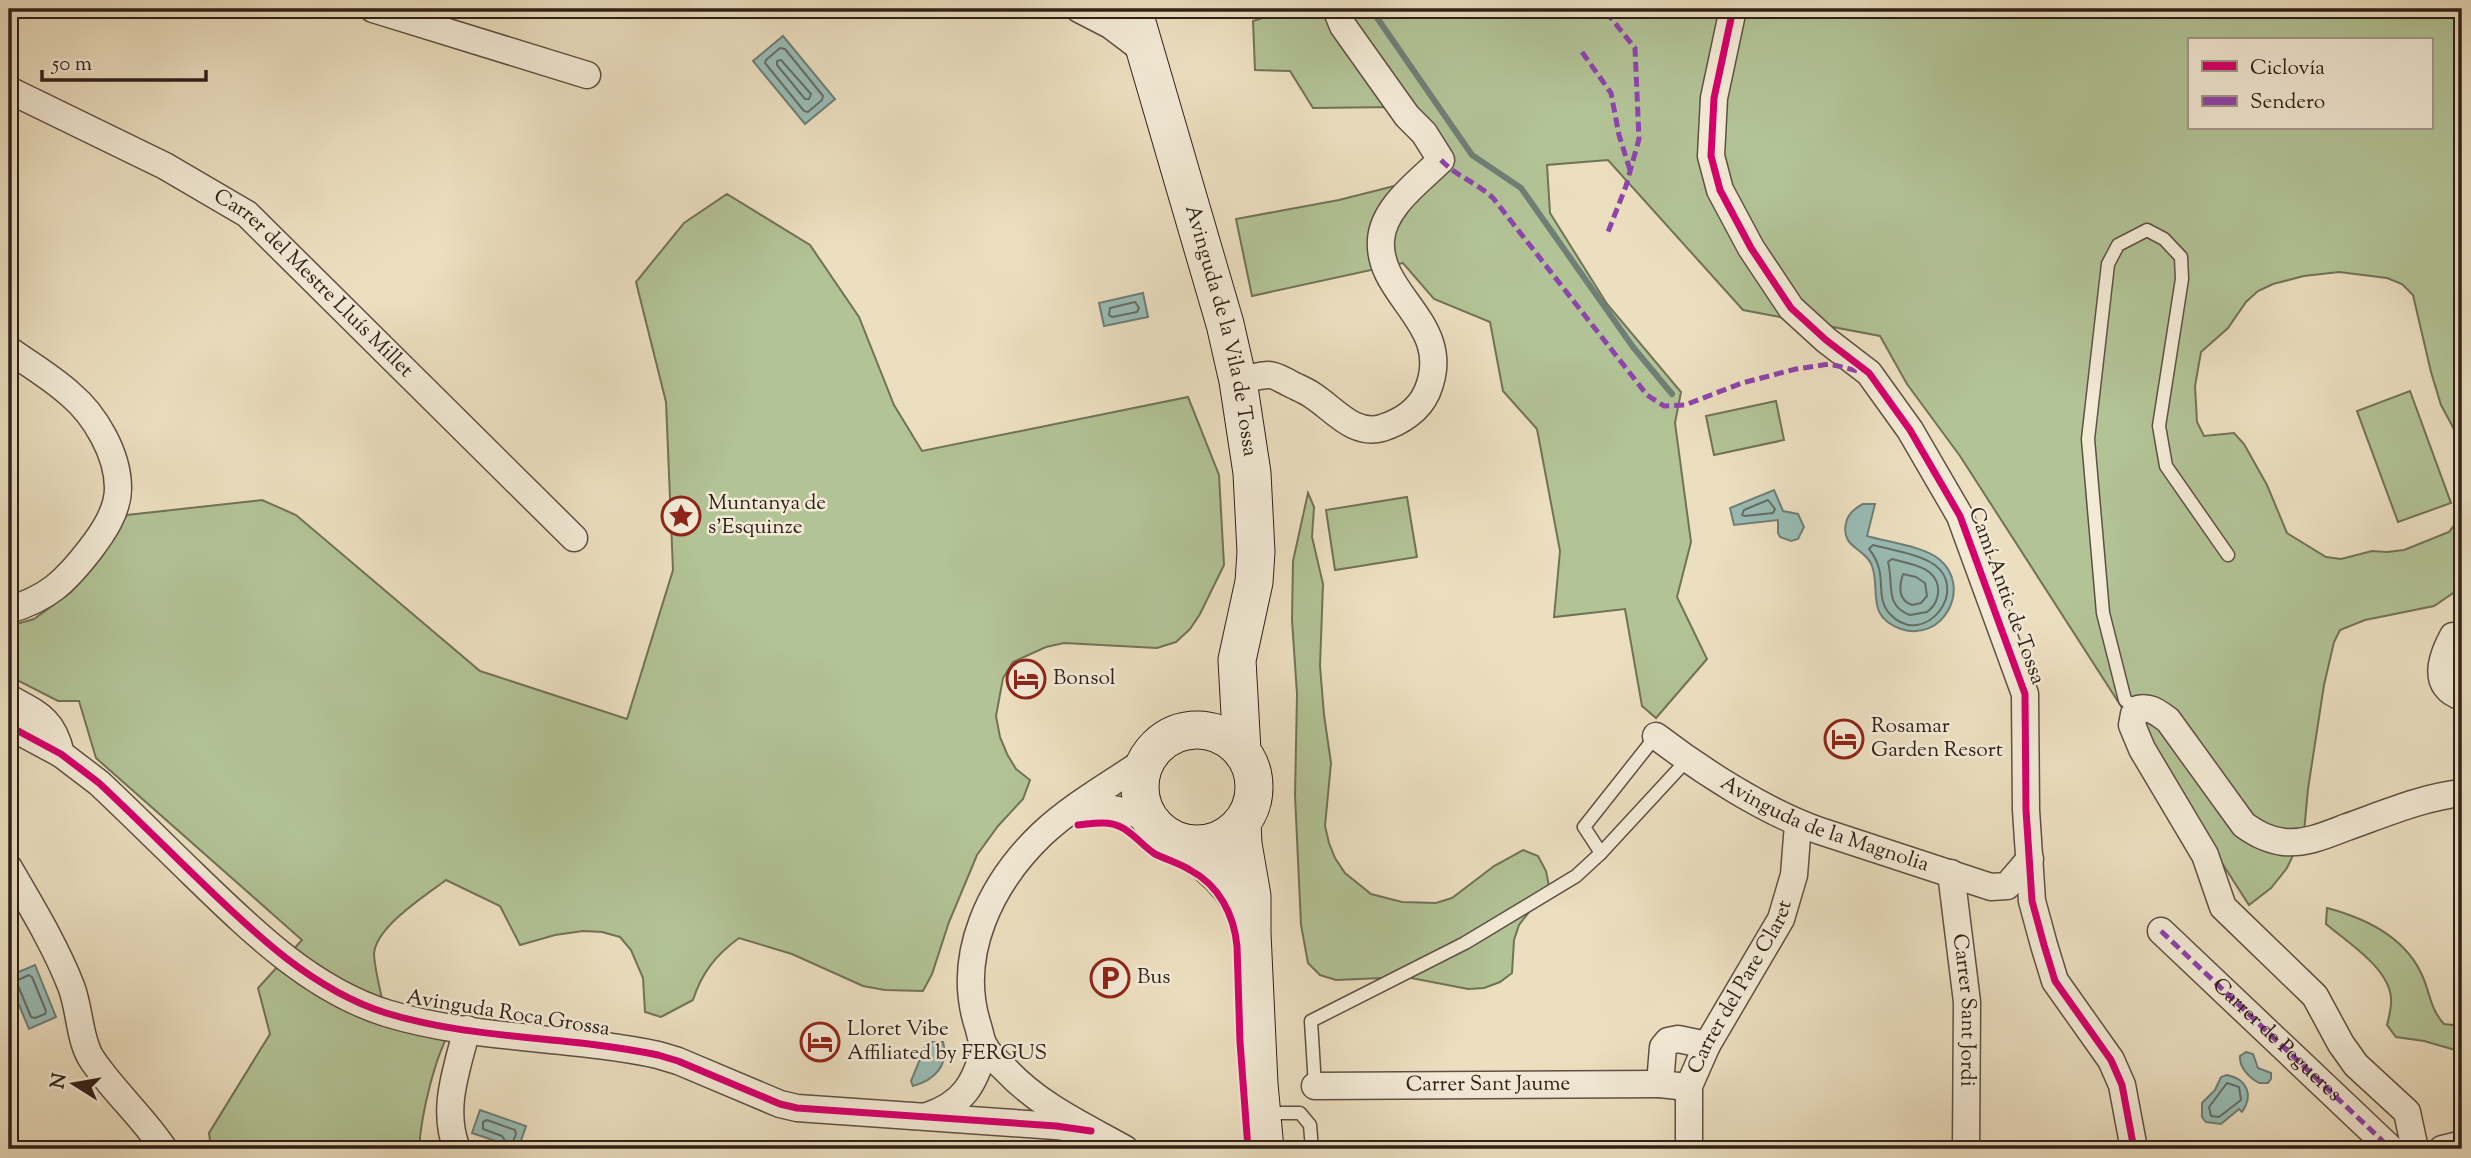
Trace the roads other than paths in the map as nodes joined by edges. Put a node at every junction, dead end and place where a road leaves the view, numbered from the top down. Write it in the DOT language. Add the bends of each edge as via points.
graph roads {
  1 [pos="373,9"];
  2 [pos="1133,9"];
  3 [pos="1336,9"];
  4 [pos="1733,9"];
  5 [pos="1088,10"];
  6 [pos="1147,53"];
  7 [pos="587,75"];
  8 [pos="9,90"];
  9 [pos="9,350"];
  10 [pos="1238,381"];
  11 [pos="574,538"];
  12 [pos="2228,555"];
  13 [pos="9,610"];
  14 [pos="2458,631"];
  15 [pos="1237,660"];
  16 [pos="2462,697"];
  17 [pos="9,698"];
  18 [pos="2138,709"];
  19 [pos="9,726"];
  20 [pos="1191,729"];
  21 [pos="1656,736"];
  22 [pos="1242,751"];
  23 [pos="61,754"];
  24 [pos="1146,760"];
  25 [pos="1687,760"];
  26 [pos="2462,793"];
  27 [pos="1069,812"];
  28 [pos="1147,817"];
  29 [pos="1242,822"];
  30 [pos="1798,824"];
  31 [pos="1177,841"];
  32 [pos="1601,853"];
  33 [pos="2029,859"];
  34 [pos="9,868"];
  35 [pos="1951,873"];
  36 [pos="2007,886"];
  37 [pos="2032,901"];
  38 [pos="2161,931"];
  39 [pos="1252,933"];
  40 [pos="467,1029"];
  41 [pos="1707,1045"];
  42 [pos="991,1054"];
  43 [pos="1660,1084"];
  44 [pos="1315,1086"];
  45 [pos="1689,1086"];
  46 [pos="1261,1113"];
  47 [pos="925,1117"];
  48 [pos="1091,1131"];
  49 [pos="2462,1144"];
  50 [pos="164,1149"];
  51 [pos="457,1149"];
  52 [pos="1125,1149"];
  53 [pos="1265,1149"];
  54 [pos="1312,1149"];
  55 [pos="1689,1149"];
  56 [pos="1966,1149"];
  57 [pos="2134,1149"];
  58 [pos="2391,1149"];
  59 [pos="2415,1149"];
  60 [pos="2442,1149"];
  1 -- 7 [label="street"];
  2 -- 6 [label="main road, Avinguda de la Vila de Tossa"];
  3 -- 10 [label="street" via="1343,26 1441,160 1389,215 1381,240 1388,271 1431,343 1429,389 1422,403 1401,420 1366,429 1352,425 1312,394 1271,374"];
  4 -- 33 [label="street, Camí Antic de Tossa" via="1714,98 1711,156 1720,190 1791,308 1869,373 1910,430 1960,516 2025,694"];
  5 -- 6 [label="street"];
  6 -- 10 [label="main road, Avinguda de la Vila de Tossa"];
  8 -- 11 [label="street, Carrer del Mestre Lluís Millet" via="165,166 247,214"];
  9 -- 13 [label="street" via="72,395 87,413 110,451 118,488 107,525 74,570 42,598"];
  10 -- 15 [label="main road, Avinguda de la Vila de Tossa" via="1252,473 1256,552 1251,601"];
  12 -- 18 [label="lane" via="2166,466 2159,426 2182,279 2181,257 2164,239 2147,230 2118,245 2108,264 2088,439 2103,613 2125,701"];
  14 -- 16 [label="street" via="2443,654 2441,671 2451,694"];
  15 -- 20 [label="main road, Avinguda de la Vila de Tossa"];
  15 -- 22 [label="main road, Avinguda de la Vila de Tossa"];
  17 -- 23 [label="street" via="49,723"];
  18 -- 26 [label="street" via="2156,710 2168,720 2244,825 2271,840 2309,841 2417,803"];
  18 -- 59 [label="street" via="2132,725 2142,749 2206,855 2223,907 2315,996 2356,1065 2407,1112"];
  19 -- 23 [label="street, Avinguda Roca Grossa"];
  20 -- 22 [label="main road" via="1223,735"];
  20 -- 24 [label="main road" via="1167,737"];
  21 -- 25 [label="street, Avinguda de la Magnolia"];
  21 -- 32 [label="lane" via="1584,827"];
  22 -- 29 [label="main road" via="1254,787 1250,810"];
  23 -- 40 [label="street, Avinguda Roca Grossa" via="99,783 235,915 292,962 362,1003 407,1018"];
  24 -- 27 [label="street, Avinguda Roca Grossa"];
  24 -- 28 [label="main road" via="1139,793"];
  25 -- 30 [label="street, Avinguda de la Magnolia"];
  25 -- 32 [label="lane"];
  27 -- 28 [label="street" via="1106,807"];
  27 -- 42 [label="street, Avinguda Roca Grossa" via="1013,867 974,943 971,997"];
  28 -- 31 [label="main road"];
  29 -- 31 [label="main road" via="1214,841"];
  29 -- 39 [label="main road"];
  30 -- 35 [label="street, Avinguda de la Magnolia"];
  30 -- 41 [label="street, Carrer del Pare Claret" via="1794,875 1782,919"];
  31 -- 39 [label="main road" via="1230,887"];
  32 -- 44 [label="lane" via="1576,876 1465,943 1311,1021"];
  33 -- 36 [label="street"];
  33 -- 37 [label="street, Camí Antic de Tossa"];
  34 -- 50 [label="street" via="71,984 91,1058"];
  35 -- 36 [label="street, Avinguda de la Magnolia" via="1991,887"];
  35 -- 56 [label="street, Carrer Sant Jordi" via="1967,1002"];
  36 -- 37 [label="street, Avinguda de la Magnolia"];
  37 -- 57 [label="street, Camí Antic de Tossa" via="2055,981 2111,1060 2122,1085"];
  38 -- 58 [label="street, Carrer de Pegueres"];
  39 -- 46 [label="main road"];
  40 -- 47 [label="street, Avinguda Roca Grossa" via="658,1055 797,1108"];
  40 -- 51 [label="street" via="449,1105"];
  41 -- 43 [label="street" via="1668,1041 1663,1047"];
  41 -- 45 [label="street, Carrer del Pare Claret"];
  42 -- 47 [label="street" via="953,1105"];
  42 -- 48 [label="street, Avinguda Roca Grossa" via="1040,1102"];
  43 -- 44 [label="street, Carrer Sant Jaume"];
  43 -- 45 [label="street, Carrer Sant Jaume"];
  45 -- 55 [label="street, Carrer del Pare Claret"];
  46 -- 53 [label="main road"];
  46 -- 54 [label="lane" via="1300,1113 1310,1125"];
  47 -- 48 [label="street, Avinguda Roca Grossa"];
  48 -- 52 [label="street, Avinguda Roca Grossa"];
  49 -- 60 [label="street"];
}
